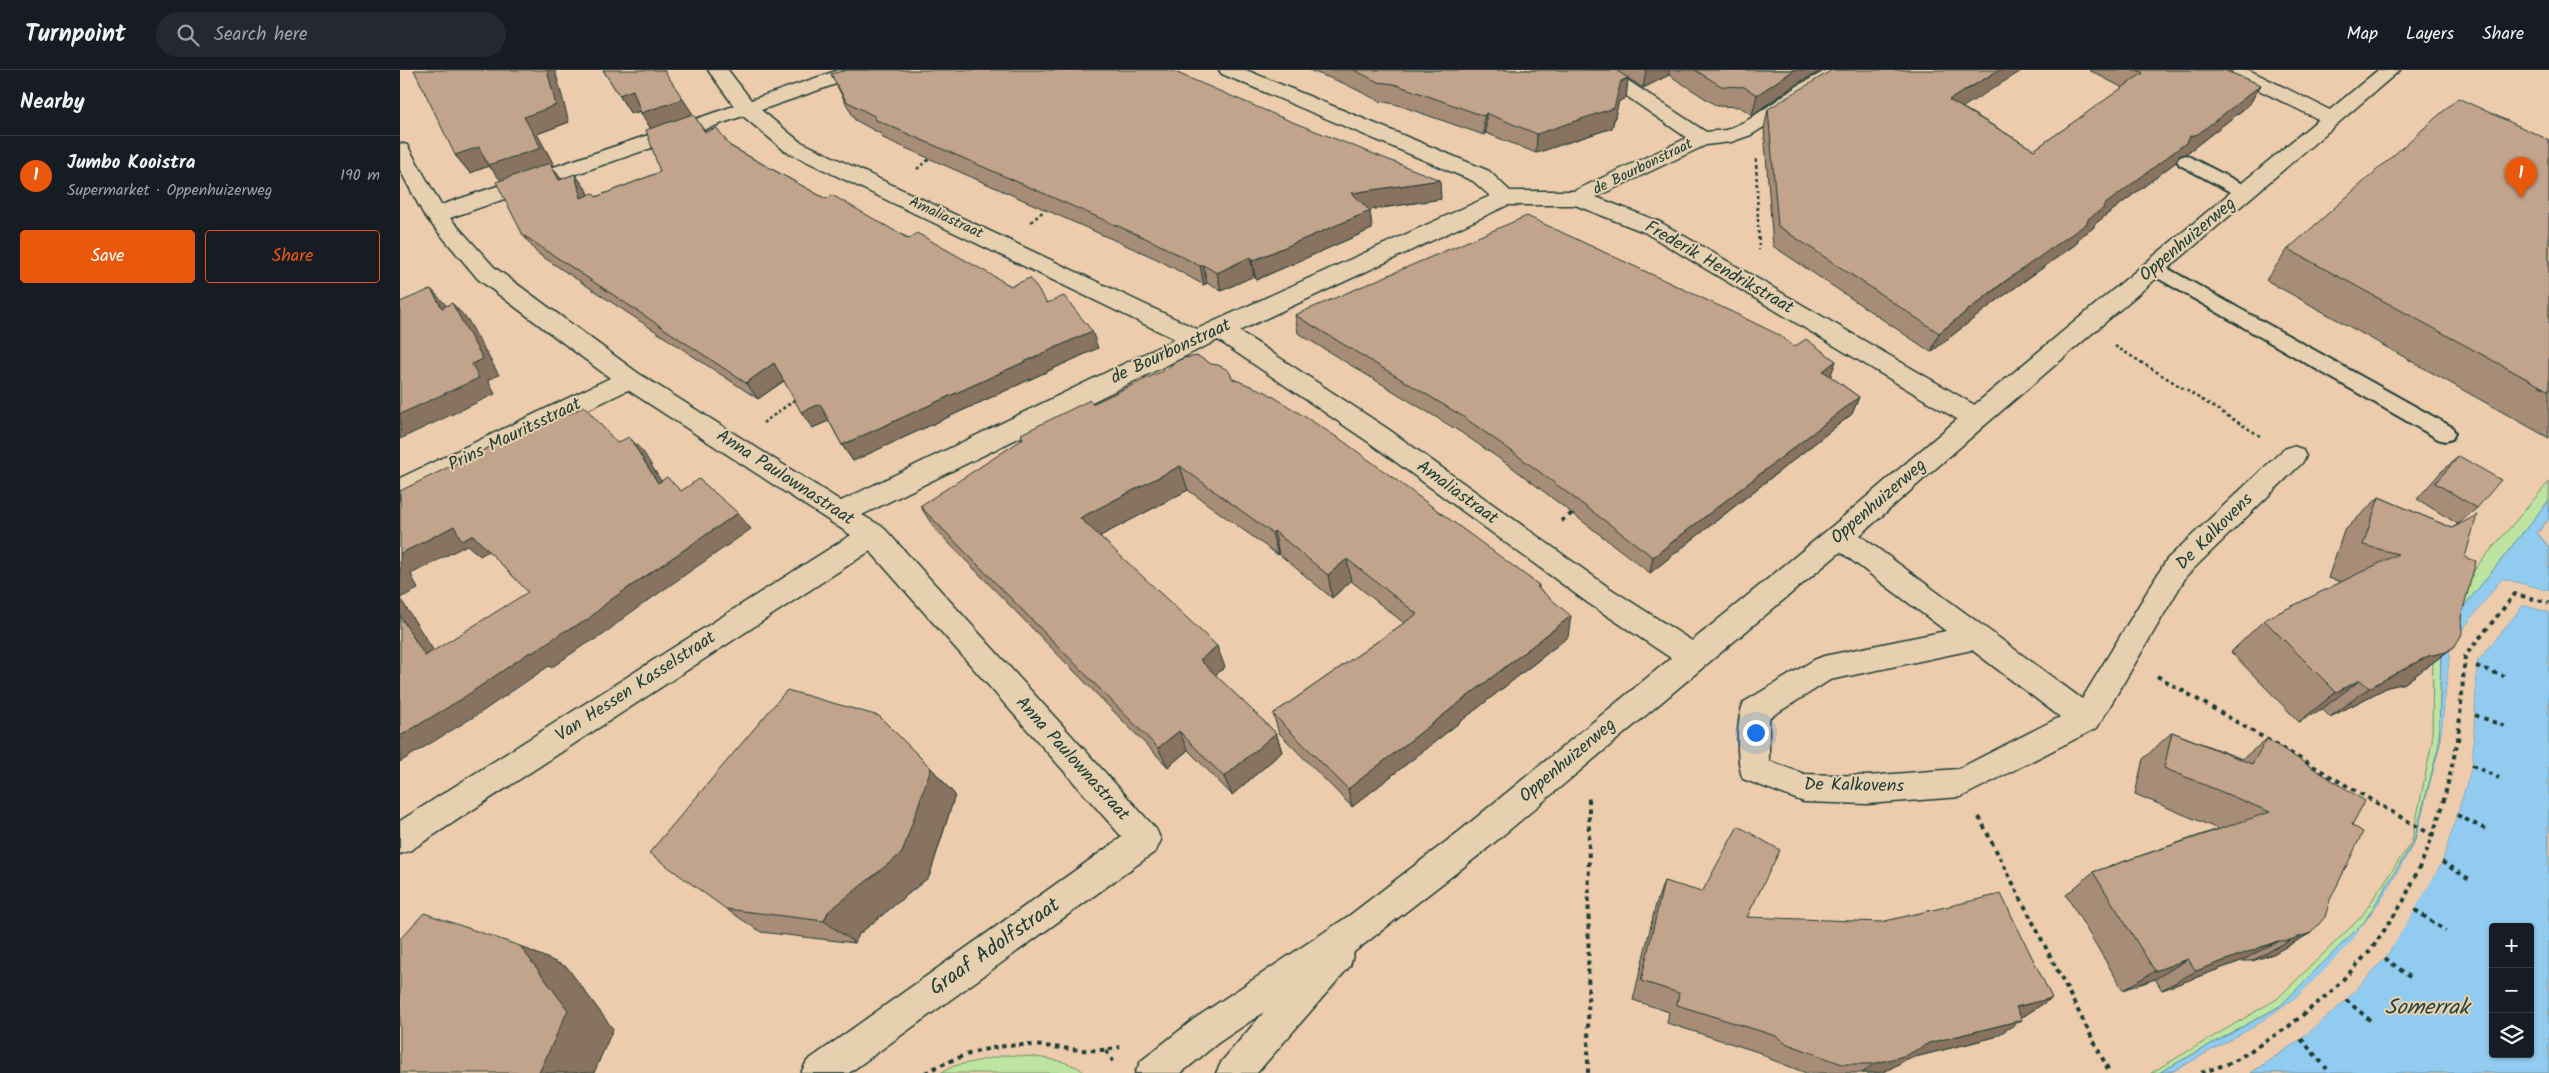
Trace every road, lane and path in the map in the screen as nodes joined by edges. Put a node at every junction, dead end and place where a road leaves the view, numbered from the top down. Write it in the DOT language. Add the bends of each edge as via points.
graph roads {
  1 [pos="718,70"];
  2 [pos="858,70"];
  3 [pos="1229,70"];
  4 [pos="1599,70"];
  5 [pos="1841,70"];
  6 [pos="2232,70"];
  7 [pos="2390,70"];
  8 [pos="747,109"];
  9 [pos="2332,118"];
  10 [pos="1755,126"];
  11 [pos="1702,139"];
  12 [pos="400,150"];
  13 [pos="937,154"];
  14 [pos="2186,161"];
  15 [pos="914,171"];
  16 [pos="2244,192"];
  17 [pos="1505,198"];
  18 [pos="1577,198"];
  19 [pos="1053,203"];
  20 [pos="435,215"];
  21 [pos="1025,228"];
  22 [pos="2156,268"];
  23 [pos="1760,291"];
  24 [pos="2085,328"];
  25 [pos="1220,330"];
  26 [pos="1196,339"];
  27 [pos="629,379"];
  28 [pos="802,395"];
  29 [pos="1976,418"];
  30 [pos="2445,433"];
  31 [pos="735,446"];
  32 [pos="2292,456"];
  33 [pos="400,490"];
  34 [pos="1576,510"];
  35 [pos="841,513"];
  36 [pos="873,535"];
  37 [pos="1840,536"];
  38 [pos="1529,545"];
  39 [pos="2549,603"];
  40 [pos="1977,637"];
  41 [pos="1693,657"];
  42 [pos="2124,657"];
  43 [pos="2476,666"];
  44 [pos="2504,676"];
  45 [pos="2476,715"];
  46 [pos="2086,719"];
  47 [pos="2507,727"];
  48 [pos="1589,743"];
  49 [pos="2472,765"];
  50 [pos="2500,778"];
  51 [pos="1961,783"];
  52 [pos="2457,815"];
  53 [pos="2485,828"];
  54 [pos="2432,835"];
  55 [pos="400,839"];
  56 [pos="1145,840"];
  57 [pos="2442,862"];
  58 [pos="2469,879"];
  59 [pos="2415,910"];
  60 [pos="1362,927"];
  61 [pos="2446,931"];
  62 [pos="2385,958"];
  63 [pos="2411,978"];
  64 [pos="2346,1000"];
  65 [pos="2371,1021"];
  66 [pos="2301,1039"];
  67 [pos="1106,1051"];
  68 [pos="839,1067"];
  69 [pos="2327,1069"];
  70 [pos="924,1073"];
  71 [pos="1153,1073"];
  72 [pos="1234,1073"];
  73 [pos="1588,1073"];
  74 [pos="2110,1073"];
  75 [pos="2202,1073"];
  1 -- 8 [label="street, Amaliastraat"];
  2 -- 8 [label="street"];
  3 -- 17 [label="street" via="1481,176"];
  4 -- 11 [label="street"];
  5 -- 10 [label="street, de Bourbonstraat"];
  6 -- 9 [label="street"];
  7 -- 9 [label="street, Oppenhuizerweg"];
  8 -- 20 [label="street"];
  8 -- 26 [label="street, Amaliastraat" via="792,146"];
  9 -- 16 [label="street, Oppenhuizerweg"];
  10 -- 11 [label="street, de Bourbonstraat" via="1723,139"];
  10 -- 23 [label="path"];
  11 -- 18 [label="street, de Bourbonstraat"];
  12 -- 20 [label="street, Anna Paulownastraat"];
  13 -- 15 [label="path"];
  14 -- 16 [label="lane"];
  16 -- 22 [label="street, Oppenhuizerweg"];
  17 -- 18 [label="street, Frederik Hendrikstraat"];
  17 -- 25 [label="street, de Bourbonstraat"];
  18 -- 23 [label="street, Frederik Hendrikstraat" via="1652,227"];
  19 -- 21 [label="path"];
  20 -- 27 [label="street, Anna Paulownastraat" via="486,273"];
  22 -- 24 [label="street, Oppenhuizerweg"];
  22 -- 30 [label="lane"];
  23 -- 29 [label="street, Frederik Hendrikstraat"];
  24 -- 29 [label="street, Oppenhuizerweg"];
  24 -- 32 [label="path"];
  25 -- 26 [label="street, de Bourbonstraat"];
  25 -- 38 [label="street, Amaliastraat" via="1379,436"];
  26 -- 35 [label="street, de Bourbonstraat"];
  27 -- 31 [label="street, Anna Paulownastraat"];
  27 -- 33 [label="street, Prins Mauritsstraat"];
  28 -- 31 [label="path"];
  29 -- 37 [label="street, Oppenhuizerweg"];
  31 -- 35 [label="street, Anna Paulownastraat"];
  32 -- 42 [label="street, De Kalkovens" via="2177,567"];
  34 -- 38 [label="path"];
  35 -- 36 [label="street, Anna Paulownastraat"];
  36 -- 55 [label="street, Van Hessen Kasselstraat"];
  36 -- 56 [label="street, Anna Paulownastraat"];
  37 -- 40 [label="street"];
  37 -- 41 [label="street, Oppenhuizerweg"];
  38 -- 41 [label="street, Amaliastraat"];
  39 -- 54 [label="path" via="2515,594 2465,656 2458,740 2442,808"];
  40 -- 46 [label="street"];
  40 -- 51 [label="street, De Kalkovens" via="1824,669 1754,711 1754,769 1804,788 1867,790"];
  41 -- 48 [label="street, Oppenhuizerweg"];
  42 -- 46 [label="street, De Kalkovens"];
  42 -- 54 [label="path"];
  43 -- 44 [label="path"];
  45 -- 47 [label="path"];
  46 -- 51 [label="street, De Kalkovens"];
  48 -- 60 [label="street, Oppenhuizerweg"];
  48 -- 73 [label="path"];
  49 -- 50 [label="path"];
  51 -- 74 [label="path"];
  52 -- 53 [label="path"];
  54 -- 75 [label="path" via="2403,902 2371,950 2332,992 2288,1028 2233,1062"];
  56 -- 68 [label="street, Graaf Adolfstraat"];
  57 -- 58 [label="path"];
  59 -- 61 [label="path"];
  60 -- 71 [label="street, Oppenhuizerweg" via="1206,1031"];
  60 -- 72 [label="street, Oppenhuizerweg"];
  62 -- 63 [label="path"];
  64 -- 65 [label="path"];
  66 -- 69 [label="path"];
  67 -- 70 [label="path" via="1079,1052 1001,1045 954,1056"];
}
